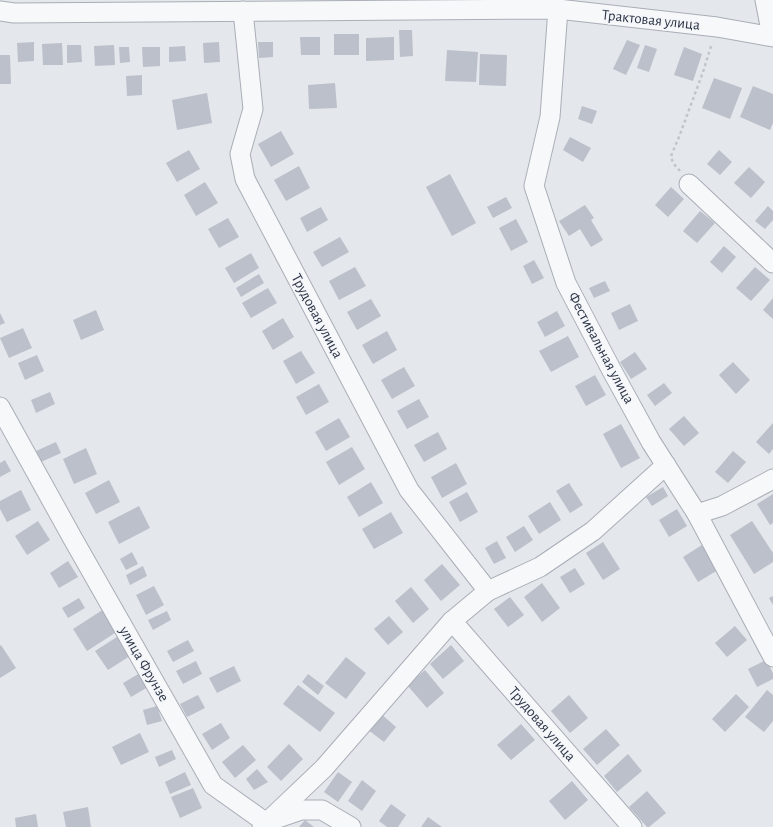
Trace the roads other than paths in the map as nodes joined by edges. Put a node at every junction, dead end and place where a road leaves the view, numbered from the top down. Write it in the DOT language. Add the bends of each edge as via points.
graph roads {
  1 [pos="765,0"];
  2 [pos="558,10"];
  3 [pos="0,11"];
  4 [pos="243,11"];
  5 [pos="772,36"];
  6 [pos="689,184"];
  7 [pos="773,262"];
  8 [pos="0,407"];
  9 [pos="666,465"];
  10 [pos="773,479"];
  11 [pos="697,514"];
  12 [pos="488,591"];
  13 [pos="452,621"];
  14 [pos="773,657"];
  15 [pos="263,825"];
  16 [pos="351,827"];
  17 [pos="632,827"];
  1 -- 5 [label="street"];
  2 -- 4 [label="street, Трактовая улица"];
  2 -- 5 [label="street, Трактовая улица" via="717,27"];
  2 -- 9 [label="street, Фестивальная улица" via="550,117 534,186 566,283"];
  3 -- 4 [label="street, Трактовая улица"];
  4 -- 12 [label="street, Трудовая улица" via="253,109 240,154 245,180 409,490"];
  6 -- 7 [label="street"];
  8 -- 15 [label="street, улица Фрунзе" via="213,786"];
  9 -- 11 [label="street, Фестивальная улица"];
  9 -- 12 [label="street" via="593,531 540,567"];
  10 -- 11 [label="street" via="722,506"];
  11 -- 14 [label="street, Фестивальная улица"];
  12 -- 13 [label="street"];
  13 -- 15 [label="street" via="324,768"];
  13 -- 17 [label="street, Трудовая улица"];
  15 -- 16 [label="street" via="301,810 322,810"];
}
